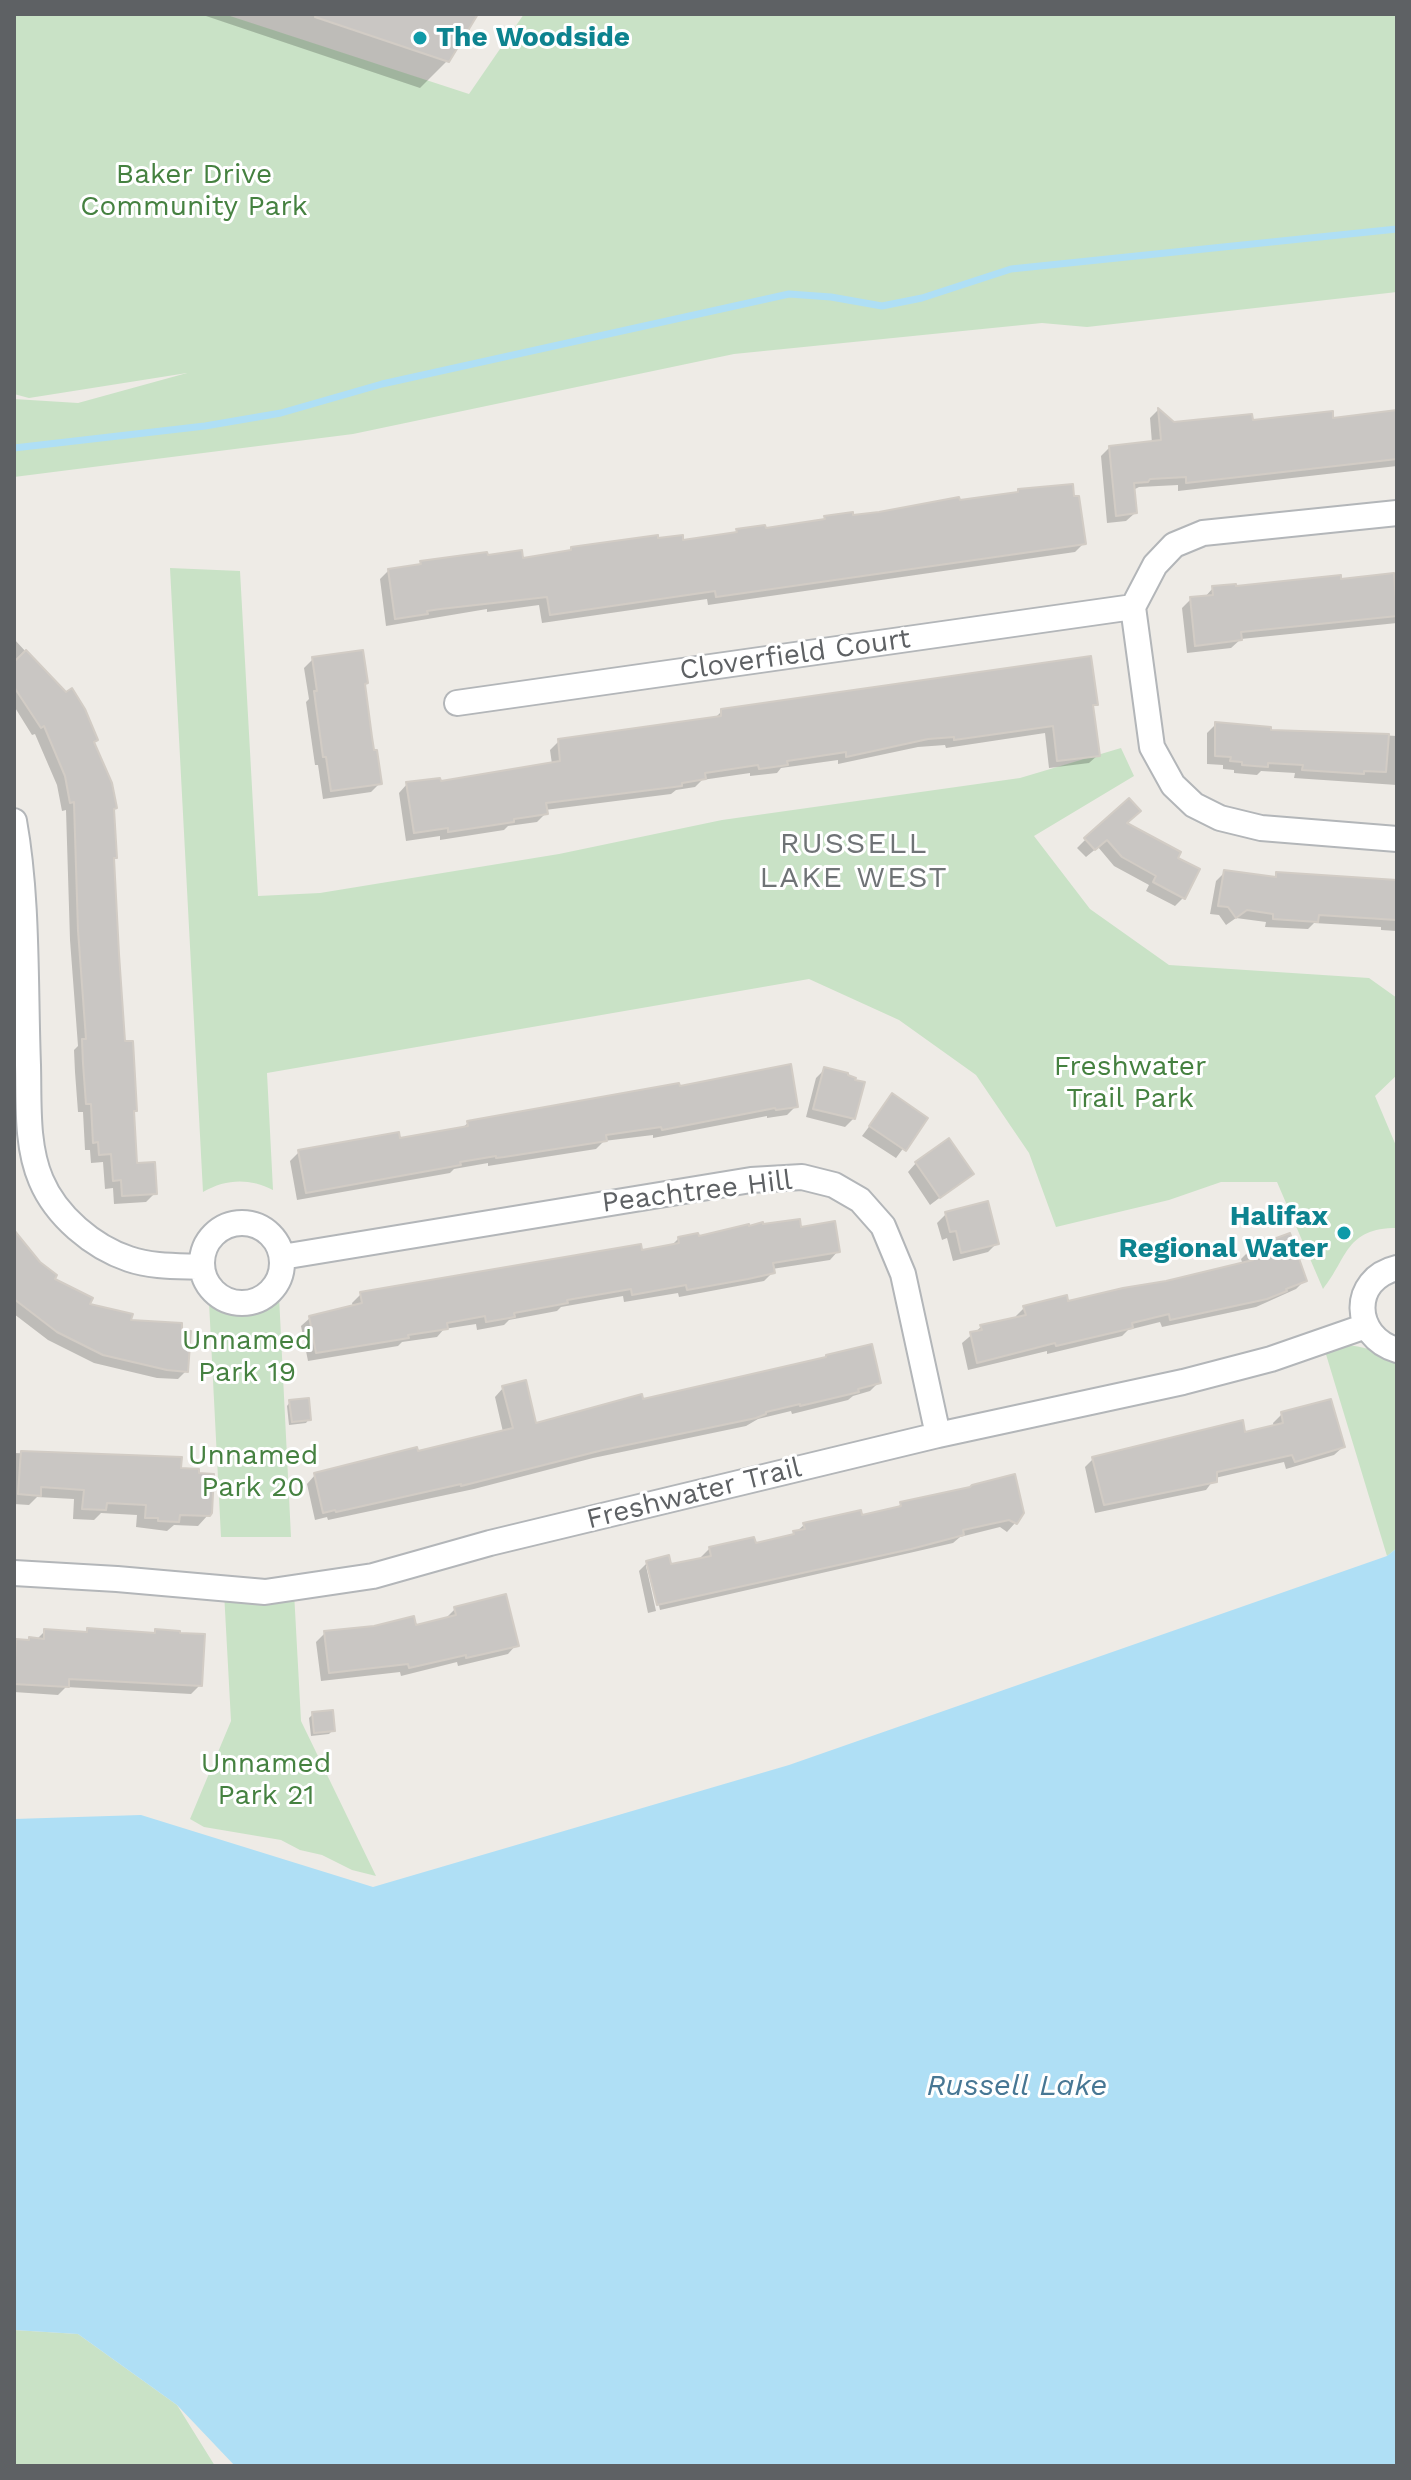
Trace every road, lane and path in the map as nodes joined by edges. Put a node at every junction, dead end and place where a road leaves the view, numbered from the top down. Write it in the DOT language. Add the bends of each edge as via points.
graph roads {
  1 [pos="1397,513"];
  2 [pos="1133,607"];
  3 [pos="457,703"];
  4 [pos="14,821"];
  5 [pos="1397,839"];
  6 [pos="282,1257"];
  7 [pos="202,1267"];
  8 [pos="1397,1268"];
  9 [pos="1366,1326"];
  10 [pos="1397,1350"];
  11 [pos="938,1435"];
  12 [pos="14,1573"];
  1 -- 2 [label="street" via="1203,533 1174,545 1155,565"];
  2 -- 3 [label="street, Cloverfield Court"];
  2 -- 5 [label="street" via="1152,747 1173,785 1194,805 1261,828"];
  4 -- 7 [label="street" via="22,886 30,1119 39,1175 62,1212 105,1248 150,1264"];
  6 -- 7 [label="street" via="270,1233 244,1222 218,1230 203,1253"];
  6 -- 7 [label="street" via="278,1282 270,1292 246,1302 222,1298"];
  6 -- 11 [label="street, Peachtree Hill" via="751,1180 802,1177 834,1185 872,1212 898,1258"];
  8 -- 9 [label="street" via="1368,1287 1362,1313"];
  9 -- 10 [label="street" via="1385,1347"];
  9 -- 11 [label="street, Freshwater Trail" via="1183,1382"];
  11 -- 12 [label="street, Freshwater Trail" via="373,1576 322,1584 265,1592"];
}
